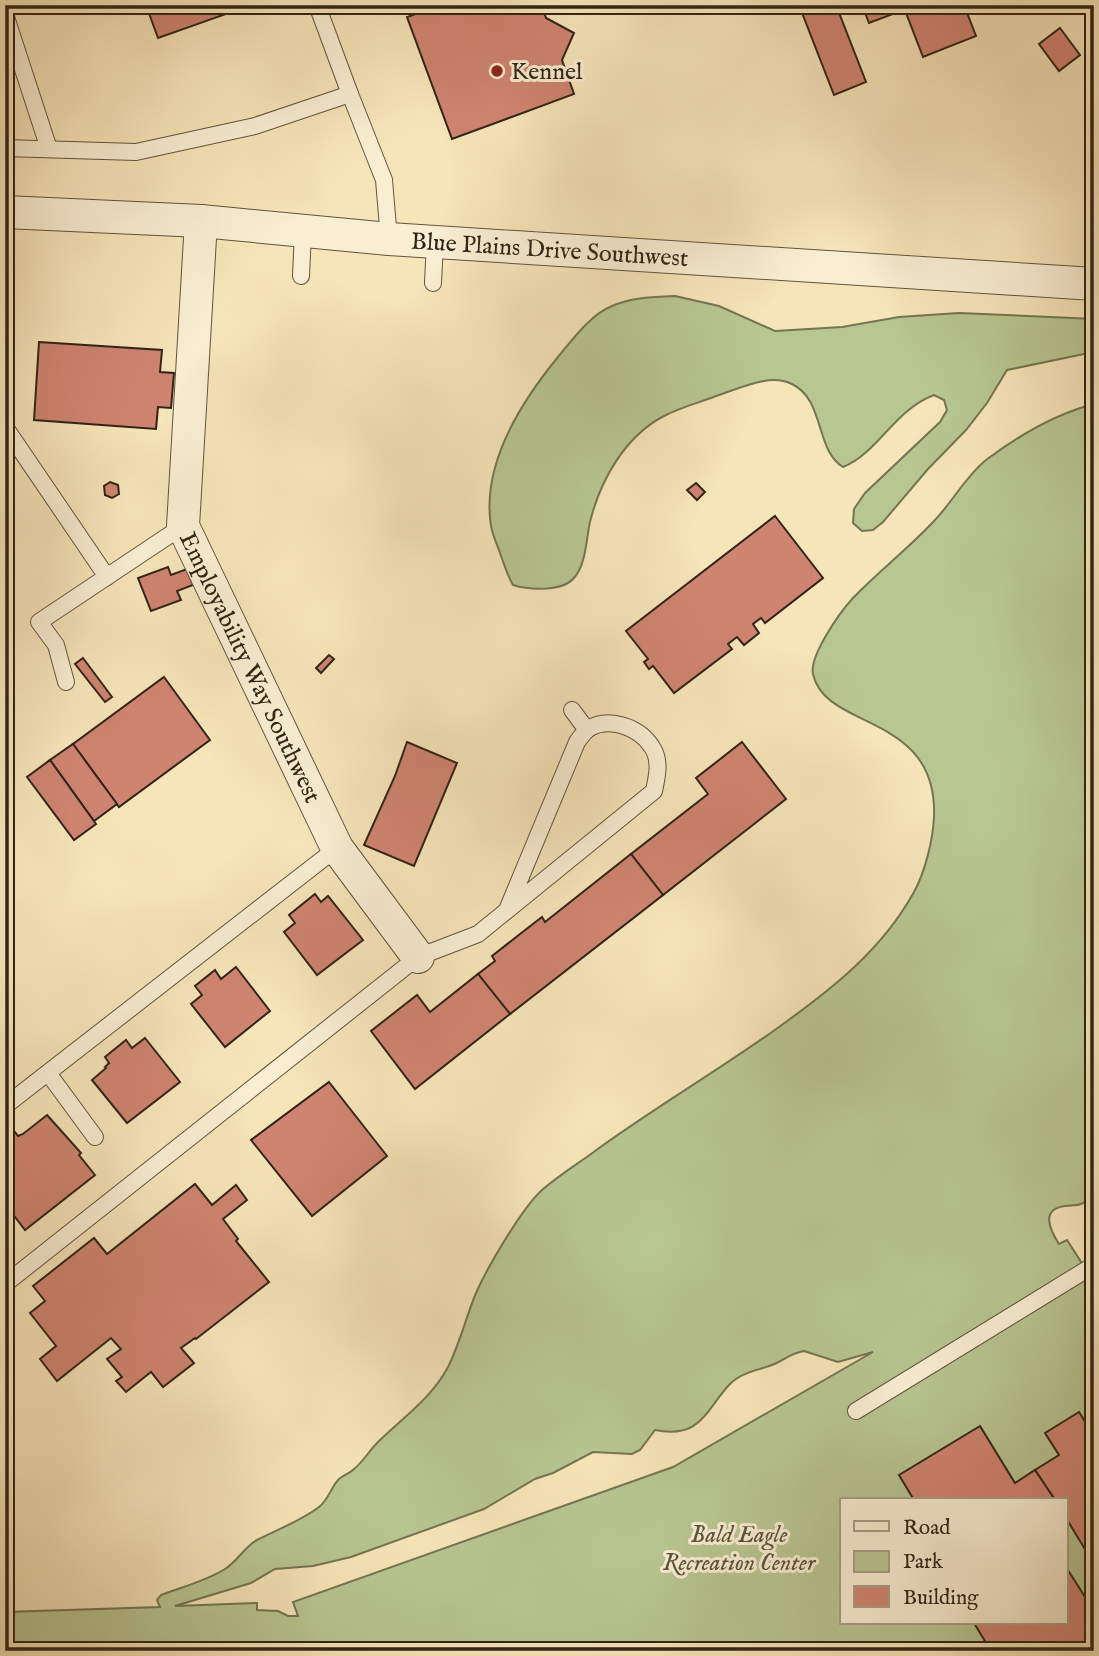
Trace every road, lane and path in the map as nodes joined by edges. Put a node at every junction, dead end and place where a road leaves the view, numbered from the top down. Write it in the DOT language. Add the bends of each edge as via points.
graph roads {
  1 [pos="317,5"];
  2 [pos="5,14"];
  3 [pos="350,94"];
  4 [pos="5,148"];
  5 [pos="49,149"];
  6 [pos="5,212"];
  7 [pos="201,221"];
  8 [pos="303,231"];
  9 [pos="389,239"];
  10 [pos="435,242"];
  11 [pos="301,276"];
  12 [pos="433,283"];
  13 [pos="1094,284"];
  14 [pos="5,427"];
  15 [pos="183,526"];
  16 [pos="107,577"];
  17 [pos="66,682"];
  18 [pos="572,710"];
  19 [pos="587,730"];
  20 [pos="337,848"];
  21 [pos="507,910"];
  22 [pos="418,957"];
  23 [pos="48,1073"];
  24 [pos="5,1105"];
  25 [pos="95,1137"];
  26 [pos="1094,1265"];
  27 [pos="5,1284"];
  28 [pos="856,1411"];
  1 -- 3 [label="lane"];
  2 -- 5 [label="lane"];
  3 -- 5 [label="lane" via="255,126 136,152"];
  3 -- 9 [label="lane" via="384,180"];
  4 -- 5 [label="lane"];
  6 -- 7 [label="street, Blue Plains Drive Southwest"];
  7 -- 8 [label="street, Blue Plains Drive Southwest"];
  7 -- 15 [label="street, Employability Way Southwest"];
  8 -- 9 [label="street, Blue Plains Drive Southwest"];
  8 -- 11 [label="lane"];
  9 -- 10 [label="street, Blue Plains Drive Southwest"];
  10 -- 12 [label="lane"];
  10 -- 13 [label="street, Blue Plains Drive Southwest"];
  14 -- 16 [label="lane"];
  15 -- 16 [label="lane"];
  15 -- 20 [label="street, Employability Way Southwest"];
  16 -- 17 [label="lane" via="39,622 56,645"];
  18 -- 19 [label="lane"];
  19 -- 21 [label="lane" via="577,742"];
  19 -- 21 [label="lane" via="605,723 631,727 653,747 659,770 654,791"];
  20 -- 22 [label="street, Employability Way Southwest"];
  20 -- 23 [label="lane"];
  21 -- 22 [label="lane" via="478,934"];
  22 -- 27 [label="lane"];
  23 -- 24 [label="lane"];
  23 -- 25 [label="lane"];
  26 -- 28 [label="lane"];
}
